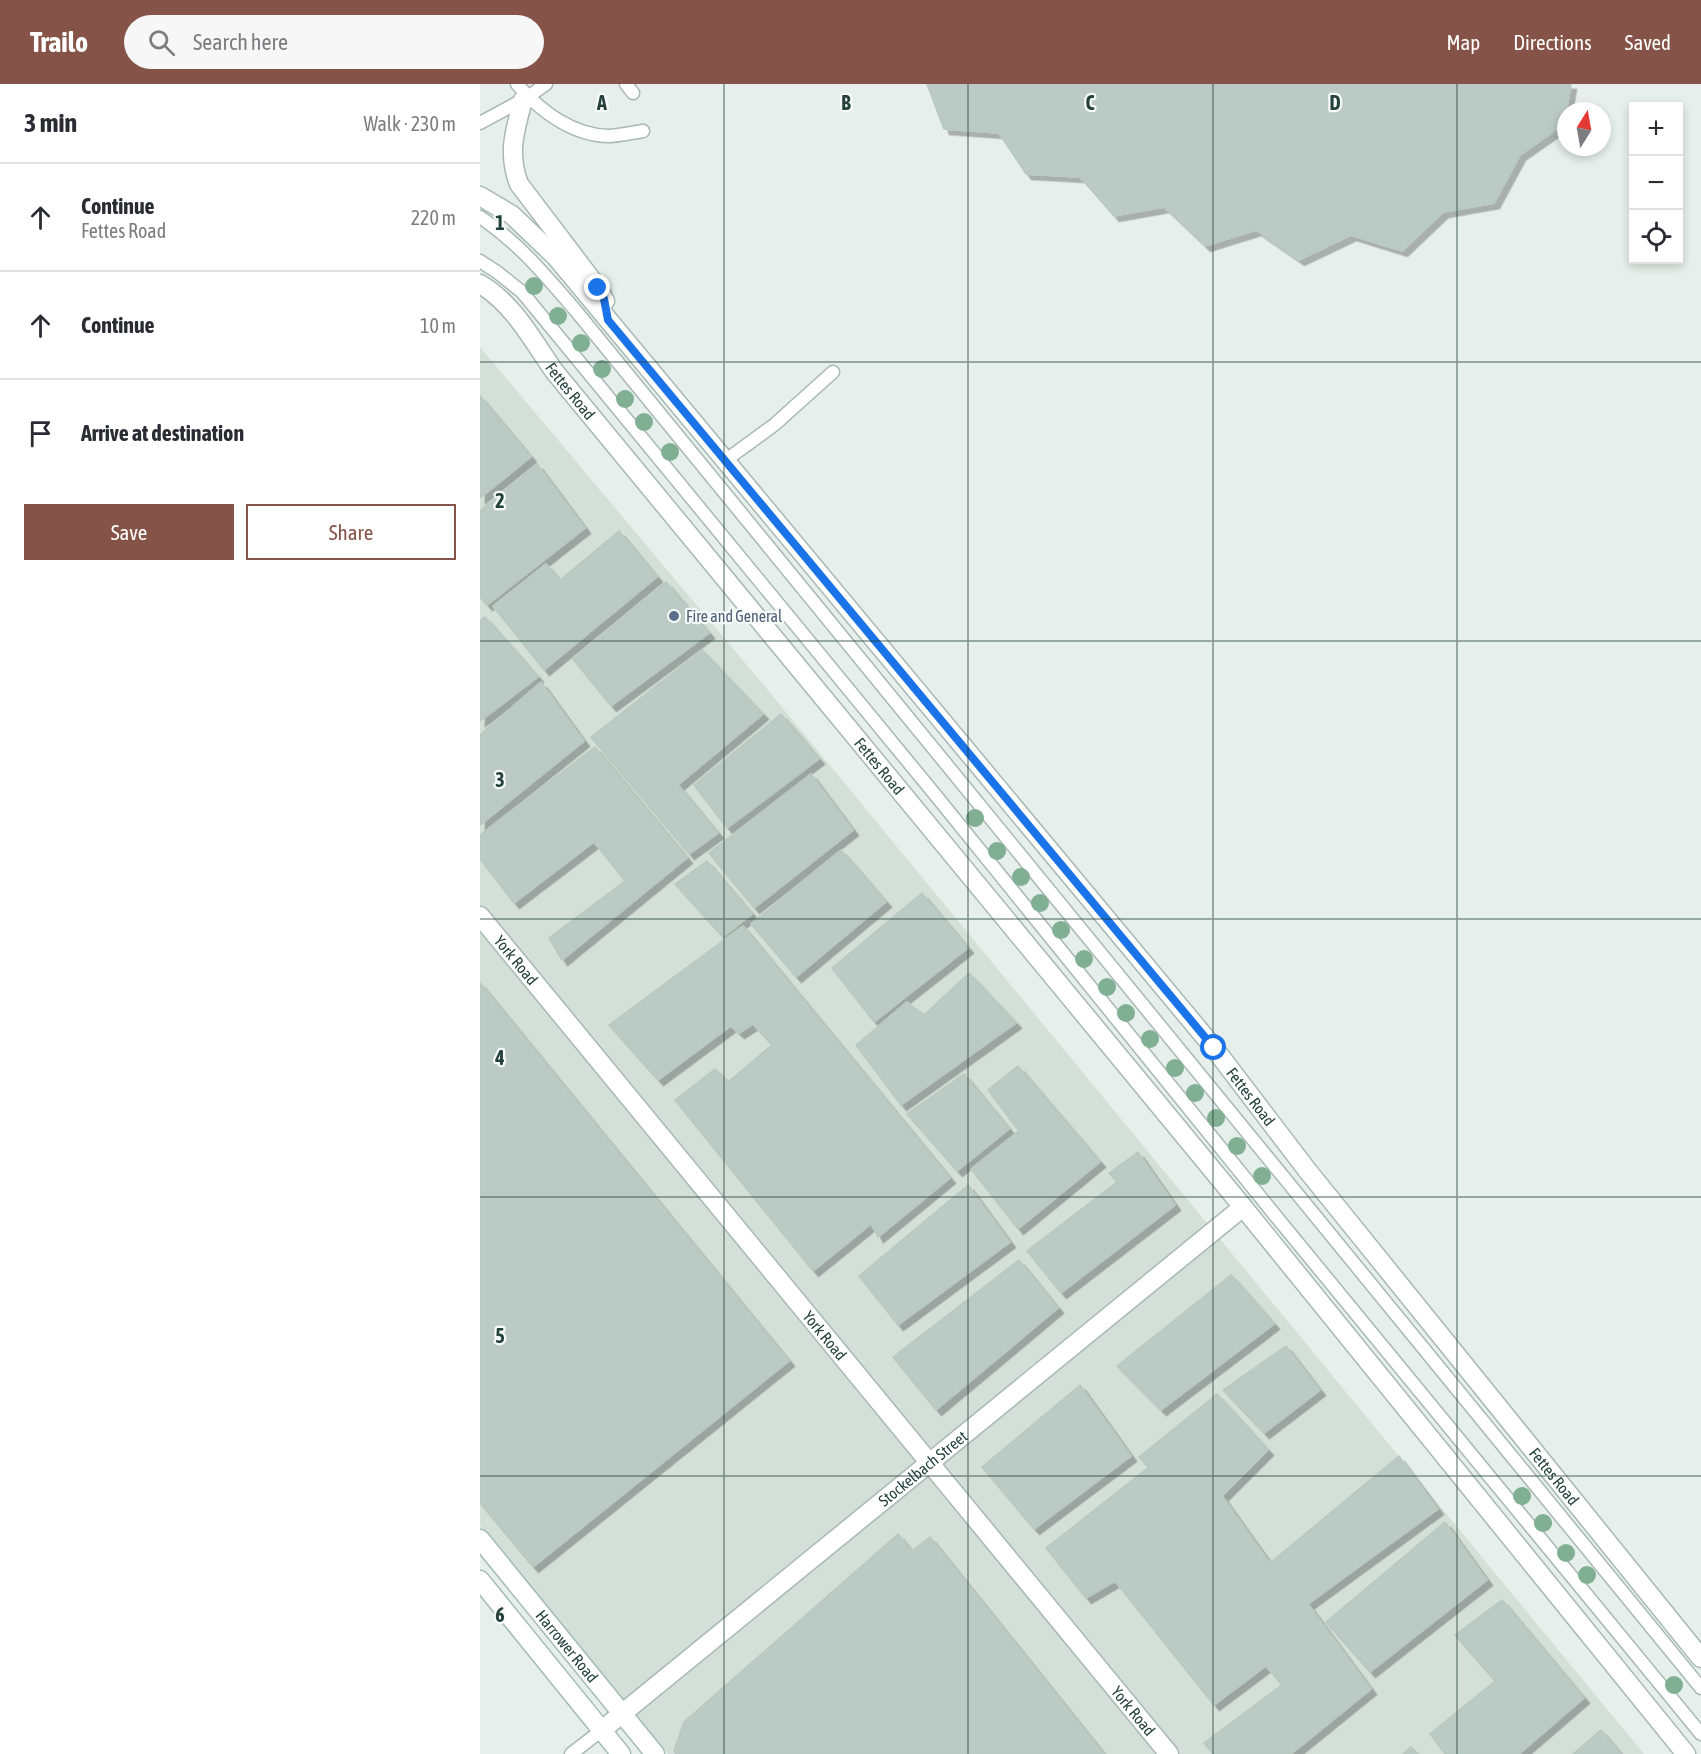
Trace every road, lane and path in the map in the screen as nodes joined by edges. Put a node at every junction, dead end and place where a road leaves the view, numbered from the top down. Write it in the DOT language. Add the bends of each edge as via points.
graph roads {
  1 [pos="546,84"];
  2 [pos="523,93"];
  3 [pos="480,123"];
  4 [pos="643,131"];
  5 [pos="480,196"];
  6 [pos="480,218"];
  7 [pos="480,261"];
  8 [pos="480,284"];
  9 [pos="608,320"];
  10 [pos="833,372"];
  11 [pos="726,460"];
  12 [pos="480,916"];
  13 [pos="1243,1207"];
  14 [pos="928,1463"];
  15 [pos="480,1539"];
  16 [pos="480,1580"];
  17 [pos="1701,1658"];
  18 [pos="1701,1688"];
  19 [pos="622,1713"];
  20 [pos="602,1730"];
  21 [pos="1701,1734"];
  22 [pos="571,1754"];
  23 [pos="621,1754"];
  24 [pos="655,1754"];
  25 [pos="1169,1754"];
  26 [pos="1686,1754"];
  1 -- 2 [label="lane"];
  2 -- 3 [label="lane"];
  2 -- 4 [label="lane" via="553,117 580,131 610,136"];
  2 -- 9 [label="street" via="512,156 519,184 598,288"];
  5 -- 9 [label="street, Fettes Road" via="512,215 537,238"];
  6 -- 18 [label="lane" via="530,257 576,311"];
  7 -- 21 [label="lane" via="522,292"];
  8 -- 13 [label="street, Fettes Road" via="512,311 554,371"];
  9 -- 11 [label="street, Fettes Road"];
  10 -- 11 [label="lane"];
  11 -- 17 [label="street, Fettes Road" via="1214,1048 1312,1177"];
  12 -- 14 [label="street, York Road"];
  13 -- 14 [label="street, Stockelbach Street"];
  13 -- 26 [label="street, Fettes Road"];
  14 -- 19 [label="street, Stockelbach Street"];
  14 -- 25 [label="street, York Road"];
  15 -- 19 [label="street, Harrower Road"];
  16 -- 20 [label="street, Harrower Road"];
  19 -- 20 [label="street, Stockelbach Street"];
  19 -- 24 [label="street, Harrower Road"];
  20 -- 22 [label="lane"];
  20 -- 23 [label="street, Harrower Road"];
}
